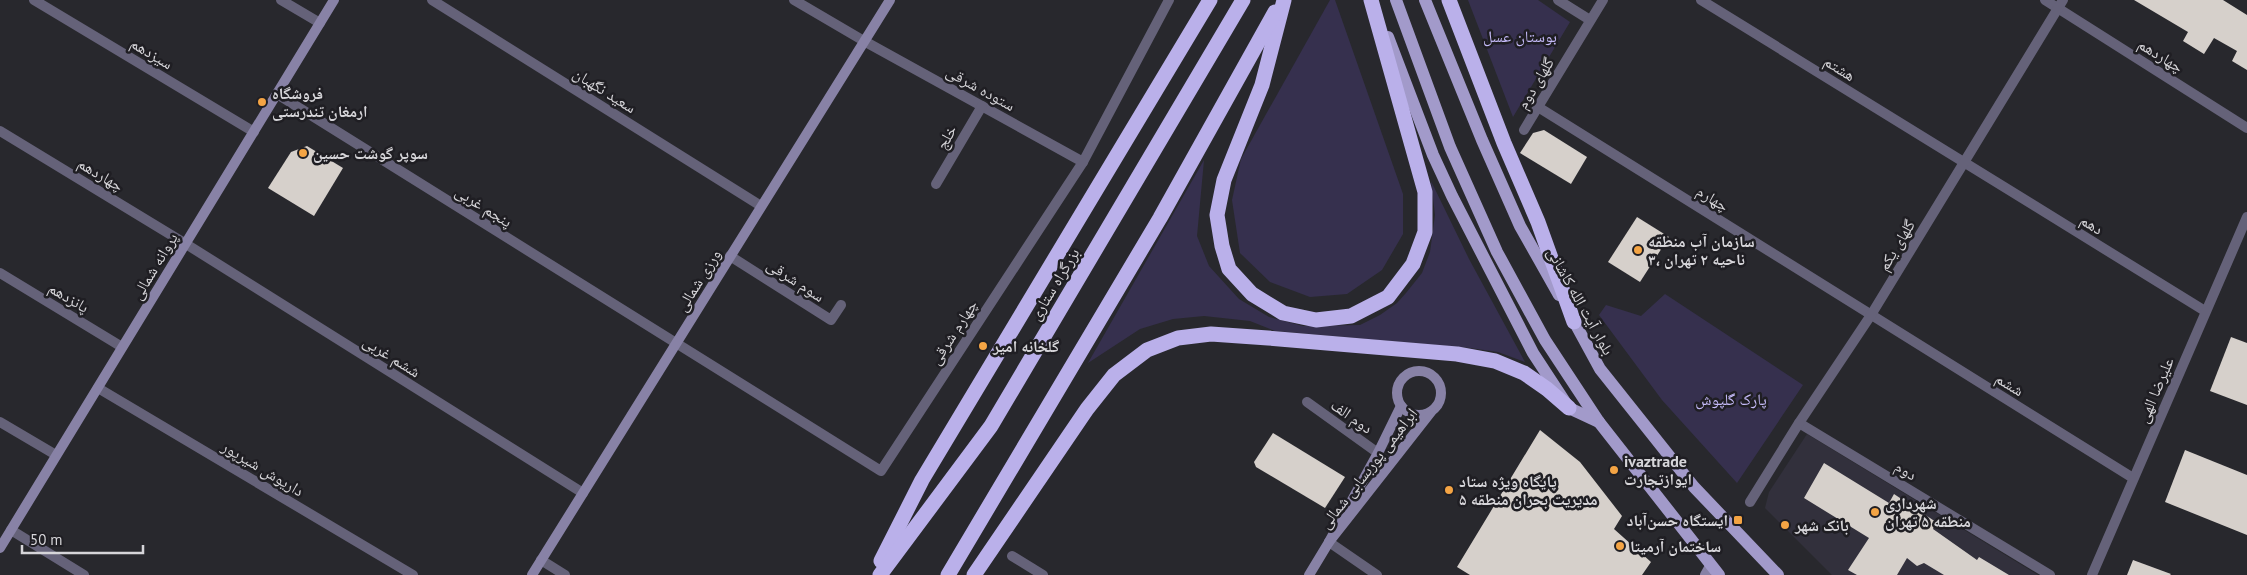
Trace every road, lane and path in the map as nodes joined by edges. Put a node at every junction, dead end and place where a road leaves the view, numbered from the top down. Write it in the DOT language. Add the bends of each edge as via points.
graph roads {
  1 [pos="34,0"];
  2 [pos="281,0"];
  3 [pos="334,0"];
  4 [pos="432,0"];
  5 [pos="794,0"];
  6 [pos="890,0"];
  7 [pos="1169,0"];
  8 [pos="1210,0"];
  9 [pos="1243,0"];
  10 [pos="1283,0"];
  11 [pos="1372,0"];
  12 [pos="1396,0"];
  13 [pos="1425,0"];
  14 [pos="1449,0"];
  15 [pos="1558,0"];
  16 [pos="1602,0"];
  17 [pos="1701,0"];
  18 [pos="2045,0"];
  19 [pos="2060,4"];
  20 [pos="1590,20"];
  21 [pos="320,23"];
  22 [pos="864,41"];
  23 [pos="277,94"];
  24 [pos="982,106"];
  25 [pos="1538,107"];
  26 [pos="2247,128"];
  27 [pos="1524,130"];
  28 [pos="0,131"];
  29 [pos="254,132"];
  30 [pos="1082,162"];
  31 [pos="1964,162"];
  32 [pos="936,184"];
  33 [pos="762,206"];
  34 [pos="2247,217"];
  35 [pos="186,244"];
  36 [pos="730,256"];
  37 [pos="0,273"];
  38 [pos="841,305"];
  39 [pos="2206,311"];
  40 [pos="1871,315"];
  41 [pos="1574,322"];
  42 [pos="676,343"];
  43 [pos="122,347"];
  44 [pos="98,388"];
  45 [pos="1307,402"];
  46 [pos="1401,406"];
  47 [pos="1569,408"];
  48 [pos="1431,412"];
  49 [pos="0,422"];
  50 [pos="1599,422"];
  51 [pos="1799,422"];
  52 [pos="1378,453"];
  53 [pos="56,455"];
  54 [pos="2133,478"];
  55 [pos="583,493"];
  56 [pos="1750,502"];
  57 [pos="11,530"];
  58 [pos="1329,542"];
  59 [pos="0,548"];
  60 [pos="1012,556"];
  61 [pos="541,560"];
  62 [pos="1711,572"];
  63 [pos="84,575"];
  64 [pos="413,575"];
  65 [pos="532,575"];
  66 [pos="565,575"];
  67 [pos="874,575"];
  68 [pos="880,575"];
  69 [pos="948,575"];
  70 [pos="974,575"];
  71 [pos="1043,575"];
  72 [pos="1309,575"];
  73 [pos="1377,575"];
  74 [pos="1778,575"];
  75 [pos="2050,575"];
  76 [pos="2092,575"];
  1 -- 29 [label="street, سیزدهم"];
  2 -- 21 [label="street"];
  3 -- 21 [label="street, پروانه شمالی"];
  4 -- 33 [label="street, سعید نگهبان"];
  5 -- 22 [label="street, ستوده شرقی"];
  6 -- 22 [label="street, ورزی شمالی"];
  7 -- 30 [label="street, چهارم شرقی"];
  8 -- 67 [label="highway" via="922,480"];
  9 -- 68 [label="highway, بزرگراه ستاری" via="991,426"];
  10 -- 11 [label="highway" via="1262,84 1224,180 1217,215 1229,269 1252,294 1283,313 1316,320 1351,316 1388,297 1413,264 1425,232 1425,192"];
  10 -- 69 [label="highway" via="1160,218"];
  11 -- 47 [label="main road" via="1452,196 1533,353"];
  12 -- 50 [label="main road" via="1450,147 1497,252 1545,340"];
  13 -- 41 [label="main road, بلوار آیت الله کاشانی" via="1520,226"];
  14 -- 41 [label="highway" via="1538,222"];
  15 -- 20 [label="street"];
  16 -- 20 [label="street, گلهای دوم"];
  17 -- 31 [label="street, هشتم"];
  18 -- 19 [label="street, چهاردهم"];
  19 -- 26 [label="street, چهاردهم"];
  19 -- 31 [label="street, گلهای یکم"];
  20 -- 25 [label="street, گلهای دوم"];
  21 -- 23 [label="street, پروانه شمالی"];
  22 -- 24 [label="street, ستوده شرقی"];
  22 -- 33 [label="street, ورزی شمالی"];
  23 -- 29 [label="street, پروانه شمالی"];
  23 -- 42 [label="street, پنجم غربی"];
  24 -- 30 [label="street, ستوده شرقی"];
  24 -- 32 [label="street, خلج"];
  25 -- 27 [label="street, گلهای دوم"];
  25 -- 40 [label="street, چهارم"];
  28 -- 35 [label="street, چهاردهم"];
  29 -- 35 [label="street, پروانه شمالی"];
  30 -- 42 [label="street, چهارم شرقی" via="881,471"];
  31 -- 39 [label="street, دهم"];
  31 -- 40 [label="street, گلهای یکم"];
  33 -- 36 [label="street, ورزی شمالی"];
  34 -- 39 [label="street, علیرضا الهی"];
  35 -- 43 [label="street, پروانه شمالی"];
  35 -- 55 [label="street, ششم غربی"];
  36 -- 38 [label="street, سوم شرقی" via="831,320"];
  36 -- 42 [label="street, ورزی شمالی"];
  37 -- 43 [label="street, پانزدهم"];
  39 -- 54 [label="street, علیرضا الهی"];
  40 -- 51 [label="street, گلهای یکم"];
  40 -- 54 [label="street, ششم"];
  41 -- 74 [label="main road, بلوار آیت الله کاشانی" via="1600,369 1694,487"];
  42 -- 55 [label="street, ورزی شمالی"];
  43 -- 44 [label="street, پروانه شمالی"];
  44 -- 53 [label="street, پروانه شمالی"];
  44 -- 64 [label="street, داریوش شیرپور"];
  45 -- 52 [label="street, دوم الف"];
  46 -- 48 [label="street" via="1412,414"];
  46 -- 48 [label="street" via="1397,393 1402,380 1414,372 1428,372 1438,381 1442,395 1437,408"];
  46 -- 52 [label="street, ابراهیمی پوربسابی شمالی"];
  47 -- 50 [label="main road"];
  47 -- 70 [label="highway" via="1524,373 1495,361 1457,354 1211,334 1178,338 1147,350 1114,375 1087,409"];
  48 -- 58 [label="street, ابراهیمی پوربسابی شمالی"];
  49 -- 53 [label="street"];
  50 -- 62 [label="main road"];
  51 -- 56 [label="street, گلهای یکم"];
  51 -- 75 [label="street, دوم"];
  52 -- 58 [label="street, ابراهیمی پوربسابی شمالی"];
  53 -- 57 [label="street, پروانه شمالی"];
  54 -- 76 [label="street, علیرضا الهی"];
  55 -- 61 [label="street, ورزی شمالی"];
  57 -- 59 [label="street, پروانه شمالی"];
  57 -- 63 [label="street"];
  58 -- 72 [label="street, ابراهیمی پوربسابی شمالی"];
  58 -- 73 [label="street"];
  60 -- 71 [label="street"];
  61 -- 65 [label="street, ورزی شمالی"];
  61 -- 66 [label="street"];
}
